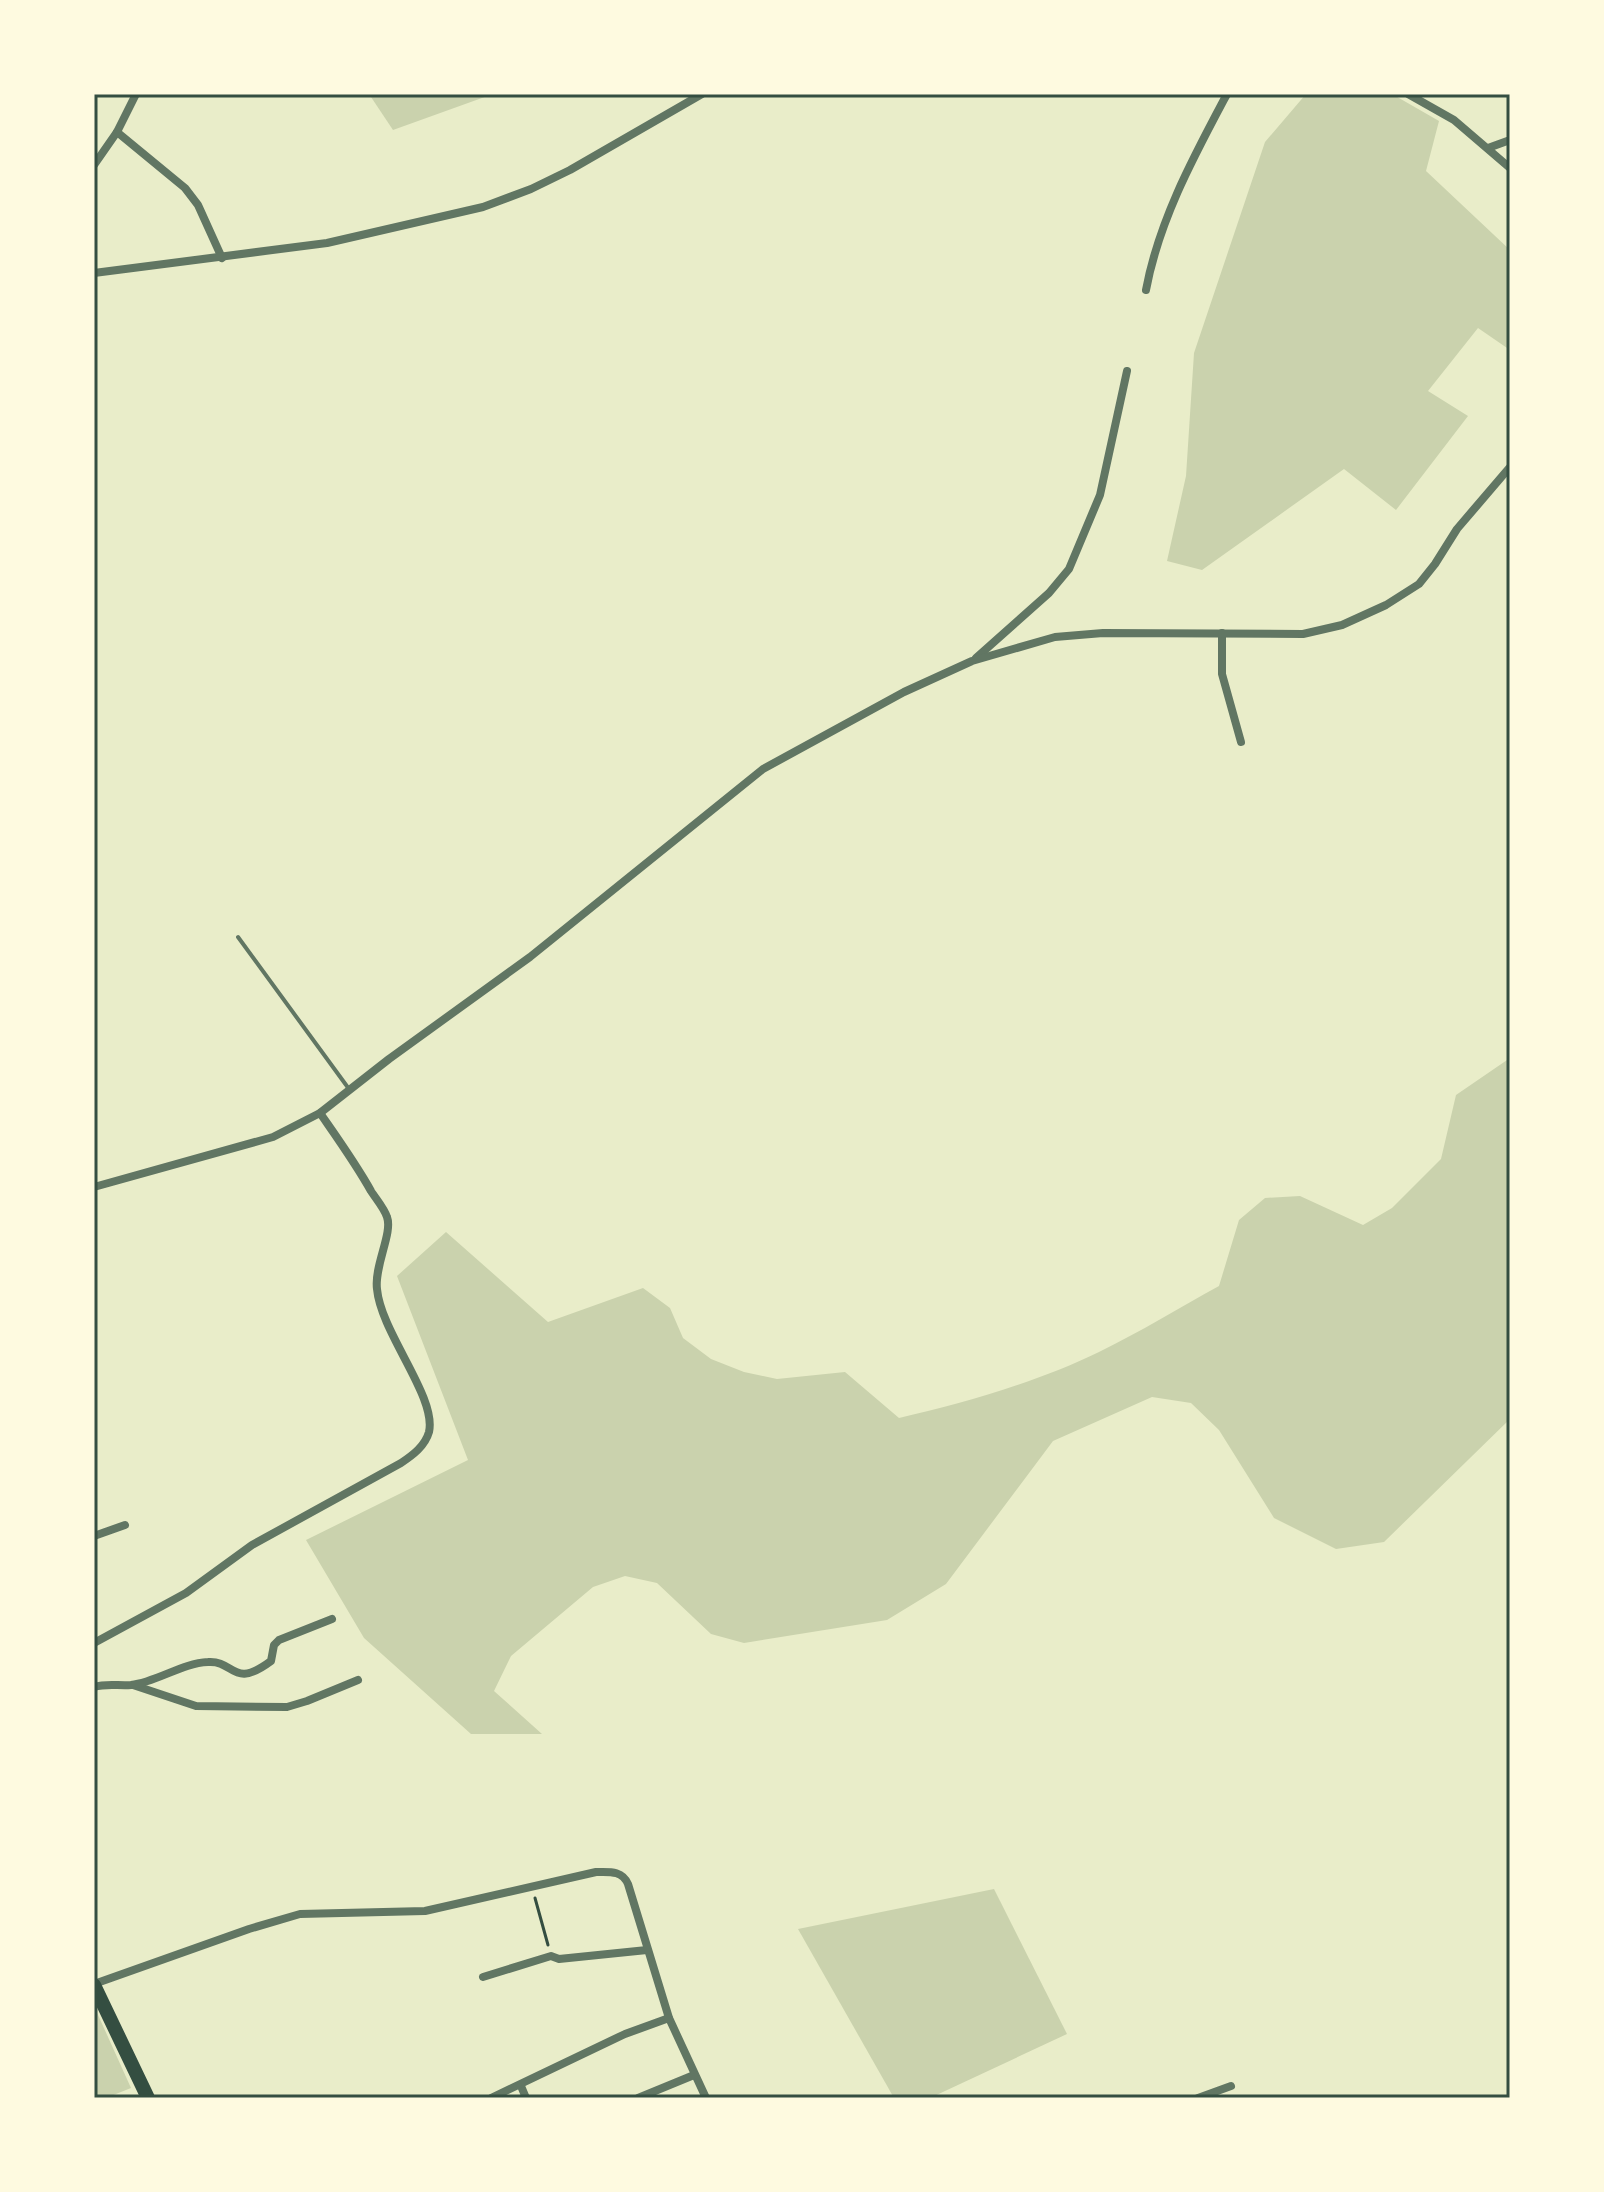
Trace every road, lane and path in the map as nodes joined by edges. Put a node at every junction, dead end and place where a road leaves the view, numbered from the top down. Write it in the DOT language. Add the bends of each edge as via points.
graph roads {
  1 [pos="136,94"];
  2 [pos="702,94"];
  3 [pos="1227,94"];
  4 [pos="1408,94"];
  5 [pos="117,132"];
  6 [pos="1510,140"];
  7 [pos="1488,148"];
  8 [pos="94,165"];
  9 [pos="1510,168"];
  10 [pos="222,258"];
  11 [pos="94,273"];
  12 [pos="1146,290"];
  13 [pos="1127,371"];
  14 [pos="1510,467"];
  15 [pos="1222,633"];
  16 [pos="972,661"];
  17 [pos="1241,742"];
  18 [pos="238,937"];
  19 [pos="350,1091"];
  20 [pos="320,1113"];
  21 [pos="94,1187"];
  22 [pos="125,1525"];
  23 [pos="94,1536"];
  24 [pos="332,1619"];
  25 [pos="94,1643"];
  26 [pos="358,1680"];
  27 [pos="132,1685"];
  28 [pos="94,1687"];
  29 [pos="533,1889"];
  30 [pos="647,1950"];
  31 [pos="551,1956"];
  32 [pos="483,1977"];
  33 [pos="94,1984"];
  34 [pos="669,2018"];
  35 [pos="694,2075"];
  36 [pos="521,2086"];
  37 [pos="1231,2086"];
  38 [pos="148,2098"];
  39 [pos="491,2098"];
  40 [pos="526,2098"];
  41 [pos="638,2098"];
  42 [pos="706,2098"];
  43 [pos="1198,2098"];
  1 -- 5 [label="street"];
  2 -- 10 [label="street" via="595,157 504,201 327,243"];
  3 -- 12 [label="street" via="1164,225"];
  4 -- 7 [label="street" via="1454,120"];
  5 -- 8 [label="street"];
  5 -- 10 [label="street" via="192,196"];
  6 -- 7 [label="street"];
  7 -- 9 [label="street"];
  10 -- 11 [label="street"];
  13 -- 16 [label="street" via="1100,495 1069,569"];
  14 -- 15 [label="street" via="1457,529 1427,576 1399,598 1315,632"];
  15 -- 16 [label="street" via="1055,637"];
  15 -- 17 [label="street" via="1222,674"];
  16 -- 19 [label="street" via="763,769 530,957"];
  18 -- 19 [label="lane"];
  19 -- 20 [label="street"];
  20 -- 21 [label="street" via="273,1137"];
  20 -- 25 [label="street" via="387,1214 377,1270 379,1305 428,1411 428,1436 401,1463 247,1548 186,1593"];
  22 -- 23 [label="street"];
  24 -- 27 [label="street" via="279,1640 271,1661 260,1670 243,1674 208,1661"];
  26 -- 27 [label="street" via="287,1707 196,1706"];
  27 -- 28 [label="street"];
  29 -- 30 [label="street" via="596,1872 619,1873 628,1884"];
  29 -- 31 [label="path"];
  29 -- 33 [label="street" via="425,1911 300,1914"];
  30 -- 31 [label="street"];
  30 -- 34 [label="street"];
  31 -- 32 [label="street"];
  33 -- 38 [label="highway"];
  34 -- 35 [label="street"];
  34 -- 36 [label="street"];
  35 -- 41 [label="street"];
  35 -- 42 [label="street"];
  36 -- 39 [label="street"];
  36 -- 40 [label="street"];
  37 -- 43 [label="street"];
}
